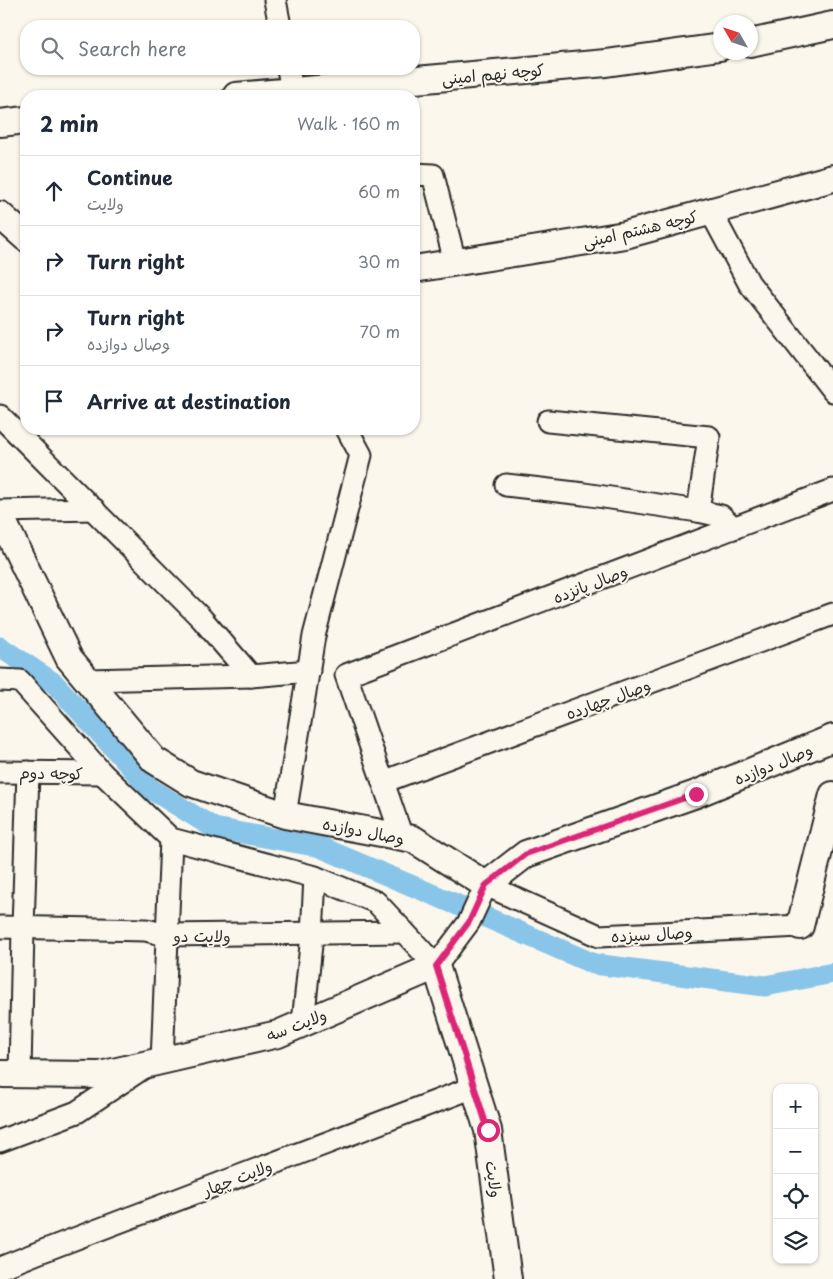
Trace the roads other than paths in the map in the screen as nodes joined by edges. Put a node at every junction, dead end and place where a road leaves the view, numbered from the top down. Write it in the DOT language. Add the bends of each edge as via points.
graph roads {
  1 [pos="275,0"];
  2 [pos="279,20"];
  3 [pos="833,25"];
  4 [pos="758,41"];
  5 [pos="713,48"];
  6 [pos="298,86"];
  7 [pos="276,90"];
  8 [pos="20,121"];
  9 [pos="0,124"];
  10 [pos="420,174"];
  11 [pos="833,178"];
  12 [pos="710,212"];
  13 [pos="0,216"];
  14 [pos="20,233"];
  15 [pos="455,262"];
  16 [pos="420,268"];
  17 [pos="833,391"];
  18 [pos="0,416"];
  19 [pos="548,421"];
  20 [pos="350,435"];
  21 [pos="506,485"];
  22 [pos="833,490"];
  23 [pos="94,509"];
  24 [pos="0,511"];
  25 [pos="698,511"];
  26 [pos="0,514"];
  27 [pos="734,528"];
  28 [pos="833,614"];
  29 [pos="309,671"];
  30 [pos="251,676"];
  31 [pos="10,680"];
  32 [pos="88,680"];
  33 [pos="833,738"];
  34 [pos="0,772"];
  35 [pos="28,772"];
  36 [pos="102,773"];
  37 [pos="383,782"];
  38 [pos="833,795"];
  39 [pos="285,815"];
  40 [pos="402,837"];
  41 [pos="170,840"];
  42 [pos="316,877"];
  43 [pos="483,891"];
  44 [pos="800,926"];
  45 [pos="0,927"];
  46 [pos="23,928"];
  47 [pos="404,932"];
  48 [pos="312,934"];
  49 [pos="166,935"];
  50 [pos="436,966"];
  51 [pos="303,1023"];
  52 [pos="156,1063"];
  53 [pos="10,1074"];
  54 [pos="474,1087"];
  55 [pos="0,1141"];
  56 [pos="0,1268"];
  57 [pos="508,1279"];
  1 -- 2 [label="street"];
  3 -- 4 [label="street"];
  5 -- 6 [label="street, کوچه نهم امینی" via="606,64"];
  6 -- 7 [label="street, کوچه نهم امینی"];
  8 -- 9 [label="street"];
  10 -- 15 [label="street" via="432,175"];
  11 -- 12 [label="street, کوچه هشتم امینی"];
  12 -- 15 [label="street, کوچه هشتم امینی" via="625,235"];
  12 -- 17 [label="street" via="749,283"];
  13 -- 14 [label="street"];
  15 -- 16 [label="street, کوچه هشتم امینی"];
  18 -- 23 [label="street"];
  19 -- 25 [label="street" via="709,437"];
  20 -- 29 [label="street" via="361,455 314,636"];
  21 -- 25 [label="street"];
  22 -- 27 [label="street, وصال پانزده"];
  23 -- 24 [label="street"];
  23 -- 30 [label="street" via="202,619"];
  25 -- 27 [label="street" via="721,516"];
  26 -- 32 [label="street, وصال دوازده" via="69,658"];
  27 -- 37 [label="street, وصال پانزده" via="346,675"];
  28 -- 37 [label="street, وصال چهارده"];
  29 -- 30 [label="street"];
  29 -- 39 [label="street"];
  30 -- 32 [label="street"];
  31 -- 36 [label="street"];
  32 -- 39 [label="street, وصال دوازده" via="154,760 191,783"];
  33 -- 43 [label="street, وصال دوازده" via="696,794 526,854"];
  34 -- 35 [label="street, کوچه دوم"];
  35 -- 36 [label="street, کوچه دوم"];
  35 -- 46 [label="street"];
  36 -- 41 [label="street"];
  37 -- 40 [label="street"];
  38 -- 44 [label="street"];
  39 -- 40 [label="street, وصال دوازده"];
  40 -- 43 [label="street, وصال دوازده" via="413,839"];
  41 -- 42 [label="street"];
  41 -- 49 [label="street"];
  42 -- 47 [label="street" via="376,902"];
  42 -- 48 [label="street"];
  43 -- 44 [label="street, وصال سیزده" via="599,936"];
  43 -- 50 [label="street" via="469,922"];
  45 -- 46 [label="street, ولایت دو"];
  46 -- 49 [label="street, ولایت دو" via="146,930"];
  46 -- 53 [label="street"];
  47 -- 48 [label="street, ولایت دو"];
  47 -- 50 [label="street"];
  48 -- 49 [label="street, ولایت دو"];
  48 -- 51 [label="street"];
  49 -- 52 [label="street"];
  50 -- 51 [label="street, ولایت سه"];
  50 -- 54 [label="street, ولایت"];
  51 -- 52 [label="street, ولایت سه" via="278,1034"];
  52 -- 53 [label="street, ولایت سه" via="100,1075"];
  52 -- 55 [label="street" via="77,1112"];
  54 -- 56 [label="street, ولایت چهار"];
  54 -- 57 [label="street, ولایت" via="488,1130"];
}
